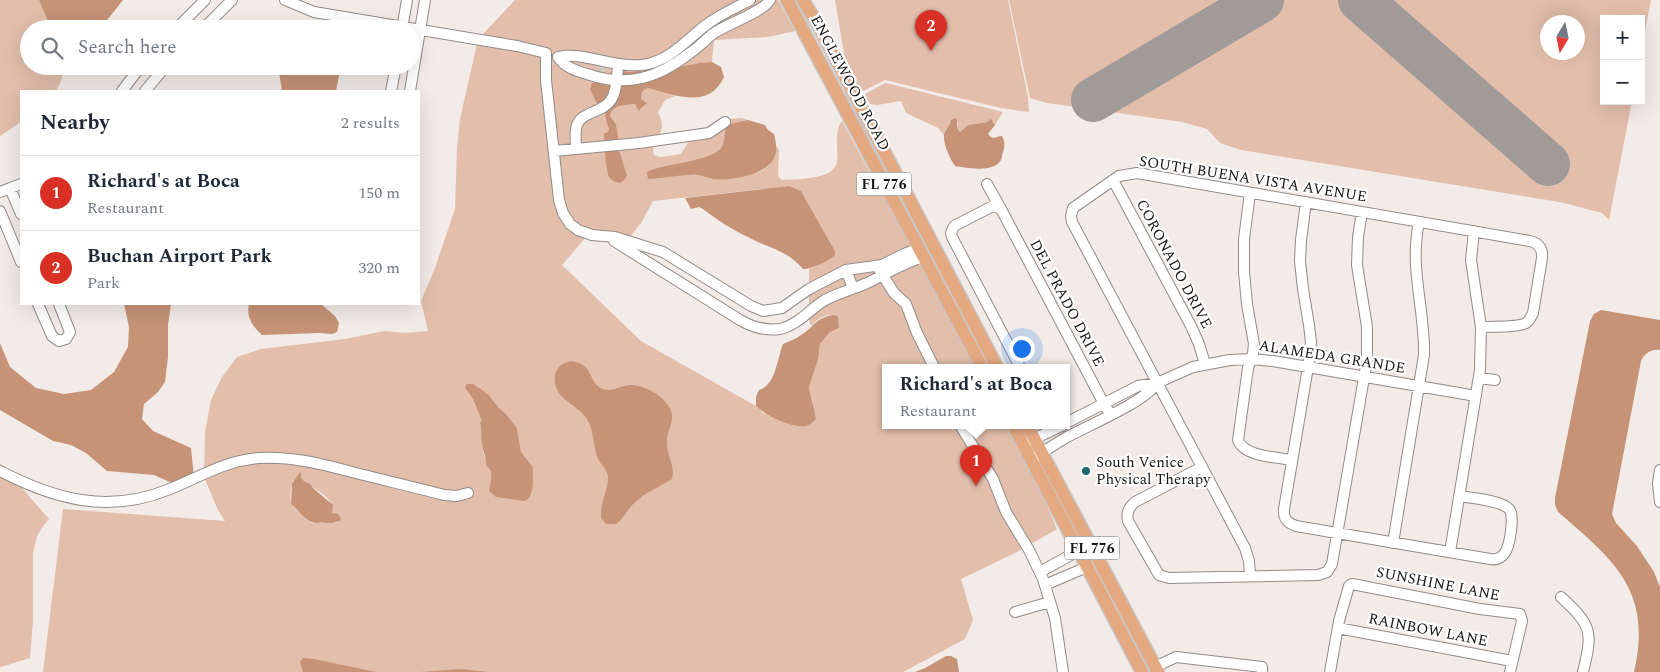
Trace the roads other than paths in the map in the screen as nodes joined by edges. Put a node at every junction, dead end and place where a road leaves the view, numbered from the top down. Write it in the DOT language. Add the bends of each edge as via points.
graph roads {
  1 [pos="205,0"];
  2 [pos="232,0"];
  3 [pos="285,0"];
  4 [pos="407,0"];
  5 [pos="426,0"];
  6 [pos="750,0"];
  7 [pos="770,0"];
  8 [pos="787,0"];
  9 [pos="803,0"];
  10 [pos="185,20"];
  11 [pos="212,20"];
  12 [pos="358,20"];
  13 [pos="403,20"];
  14 [pos="420,30"];
  15 [pos="546,53"];
  16 [pos="571,55"];
  17 [pos="558,58"];
  18 [pos="582,69"];
  19 [pos="617,72"];
  20 [pos="134,75"];
  21 [pos="158,75"];
  22 [pos="395,75"];
  23 [pos="413,75"];
  24 [pos="123,90"];
  25 [pos="146,90"];
  26 [pos="392,90"];
  27 [pos="410,90"];
  28 [pos="725,122"];
  29 [pos="576,149"];
  30 [pos="554,151"];
  31 [pos="1113,180"];
  32 [pos="20,184"];
  33 [pos="987,184"];
  34 [pos="10,188"];
  35 [pos="0,192"];
  36 [pos="1250,193"];
  37 [pos="1306,202"];
  38 [pos="20,208"];
  39 [pos="999,208"];
  40 [pos="0,212"];
  41 [pos="1362,212"];
  42 [pos="1419,222"];
  43 [pos="1474,231"];
  44 [pos="604,236"];
  45 [pos="921,253"];
  46 [pos="20,260"];
  47 [pos="880,268"];
  48 [pos="846,270"];
  49 [pos="829,278"];
  50 [pos="722,288"];
  51 [pos="853,288"];
  52 [pos="713,303"];
  53 [pos="38,305"];
  54 [pos="59,305"];
  55 [pos="964,306"];
  56 [pos="1481,327"];
  57 [pos="1251,359"];
  58 [pos="932,364"];
  59 [pos="980,364"];
  60 [pos="995,364"];
  61 [pos="1018,364"];
  62 [pos="1205,364"];
  63 [pos="1308,367"];
  64 [pos="1364,377"];
  65 [pos="1479,378"];
  66 [pos="1495,380"];
  67 [pos="1157,383"];
  68 [pos="1420,386"];
  69 [pos="1476,396"];
  70 [pos="1104,404"];
  71 [pos="1111,415"];
  72 [pos="1070,420"];
  73 [pos="962,429"];
  74 [pos="1017,429"];
  75 [pos="1027,429"];
  76 [pos="1053,429"];
  77 [pos="1029,442"];
  78 [pos="1036,456"];
  79 [pos="1292,460"];
  80 [pos="1202,467"];
  81 [pos="1660,470"];
  82 [pos="0,471"];
  83 [pos="468,493"];
  84 [pos="1459,496"];
  85 [pos="1660,502"];
  86 [pos="1337,533"];
  87 [pos="1393,543"];
  88 [pos="1094,552"];
  89 [pos="1450,552"];
  90 [pos="1083,559"];
  91 [pos="1059,561"];
  92 [pos="1040,572"];
  93 [pos="1066,576"];
  94 [pos="1250,576"];
  95 [pos="1045,585"];
  96 [pos="1561,597"];
  97 [pos="1050,602"];
  98 [pos="1015,612"];
  99 [pos="1338,628"];
  100 [pos="1511,667"];
  101 [pos="1156,669"];
  102 [pos="1062,672"];
  103 [pos="1142,672"];
  104 [pos="1262,672"];
  105 [pos="1330,672"];
  106 [pos="1583,672"];
  1 -- 10 [label="street"];
  2 -- 11 [label="street"];
  3 -- 12 [label="street" via="314,12"];
  4 -- 13 [label="street"];
  5 -- 14 [label="street"];
  6 -- 19 [label="street" via="707,24 675,53 656,62"];
  7 -- 19 [label="street" via="713,34 666,70 633,80"];
  8 -- 45 [label="main road, ENGLEWOOD ROAD / FL 776"];
  9 -- 55 [label="main road, ENGLEWOOD ROAD / FL 776"];
  14 -- 15 [label="street"];
  15 -- 17 [label="street"];
  15 -- 30 [label="street"];
  16 -- 17 [label="street"];
  16 -- 18 [label="street"];
  16 -- 19 [label="street"];
  17 -- 18 [label="street" via="562,64"];
  18 -- 19 [label="street" via="602,68"];
  18 -- 19 [label="street" via="603,79"];
  19 -- 29 [label="street" via="610,102 577,122"];
  20 -- 24 [label="street"];
  21 -- 25 [label="street"];
  22 -- 26 [label="street"];
  23 -- 27 [label="street"];
  28 -- 29 [label="street" via="709,133"];
  29 -- 30 [label="street"];
  30 -- 44 [label="street" via="563,213 578,230"];
  31 -- 36 [label="street, SOUTH BUENA VISTA AVENUE" via="1123,174 1141,173"];
  31 -- 62 [label="street, CORONADO DRIVE" via="1191,326"];
  31 -- 67 [label="street, SOUTH BUENA VISTA AVENUE" via="1075,205 1071,220"];
  32 -- 34 [label="street"];
  33 -- 39 [label="street, DEL PRADO DRIVE"];
  34 -- 35 [label="street"];
  34 -- 38 [label="street"];
  36 -- 37 [label="street, SOUTH BUENA VISTA AVENUE"];
  36 -- 57 [label="street" via="1244,252 1254,341"];
  37 -- 41 [label="street, SOUTH BUENA VISTA AVENUE"];
  37 -- 63 [label="street" via="1300,261 1310,334"];
  38 -- 40 [label="street"];
  39 -- 61 [label="street" via="991,206 954,226 951,233"];
  39 -- 70 [label="street, DEL PRADO DRIVE"];
  40 -- 46 [label="street"];
  41 -- 42 [label="street, SOUTH BUENA VISTA AVENUE"];
  41 -- 64 [label="street" via="1357,265 1368,335"];
  42 -- 43 [label="street, SOUTH BUENA VISTA AVENUE"];
  42 -- 68 [label="street" via="1415,266 1424,331"];
  43 -- 56 [label="street" via="1471,260"];
  43 -- 56 [label="street, SOUTH BUENA VISTA AVENUE" via="1531,241 1540,248 1542,258 1530,319 1519,325"];
  44 -- 50 [label="street" via="663,252"];
  44 -- 52 [label="street"];
  45 -- 47 [label="street" via="904,254"];
  45 -- 55 [label="main road" via="924,249 932,255 955,299"];
  45 -- 59 [label="main road, ENGLEWOOD ROAD / FL 776"];
  47 -- 48 [label="street"];
  47 -- 49 [label="street" via="870,261 858,260 842,265"];
  47 -- 51 [label="street"];
  47 -- 58 [label="street" via="894,293 906,304"];
  48 -- 49 [label="street"];
  48 -- 51 [label="street"];
  49 -- 50 [label="street" via="782,308 770,311 751,306"];
  50 -- 52 [label="street"];
  51 -- 52 [label="street" via="825,300 795,323 780,328 751,326"];
  53 -- 54 [label="street" via="52,336 59,341 66,339 70,332"];
  55 -- 60 [label="main road, ENGLEWOOD ROAD / FL 776"];
  56 -- 65 [label="street"];
  57 -- 62 [label="street, ALAMEDA GRANDE"];
  57 -- 63 [label="street, ALAMEDA GRANDE"];
  57 -- 79 [label="street" via="1239,443 1250,452"];
  62 -- 67 [label="street, ALAMEDA GRANDE"];
  63 -- 64 [label="street, ALAMEDA GRANDE"];
  63 -- 79 [label="street"];
  64 -- 68 [label="street, ALAMEDA GRANDE"];
  64 -- 86 [label="street"];
  65 -- 66 [label="street"];
  65 -- 69 [label="street"];
  67 -- 70 [label="street" via="1138,386"];
  67 -- 71 [label="street" via="1153,389"];
  67 -- 80 [label="street, SOUTH BUENA VISTA AVENUE"];
  68 -- 69 [label="street, ALAMEDA GRANDE"];
  68 -- 87 [label="street"];
  69 -- 84 [label="street"];
  70 -- 71 [label="street, DEL PRADO DRIVE"];
  70 -- 72 [label="street"];
  71 -- 78 [label="street"];
  73 -- 92 [label="street" via="993,479 1006,512"];
  74 -- 77 [label="main road, FL 776"];
  75 -- 77 [label="main road, FL 776"];
  76 -- 77 [label="street"];
  77 -- 78 [label="main road, FL 776"];
  78 -- 88 [label="main road, FL 776"];
  78 -- 90 [label="main road, FL 776"];
  79 -- 86 [label="street" via="1284,509 1286,519 1296,526"];
  80 -- 94 [label="street, SOUTH BUENA VISTA AVENUE" via="1245,548"];
  80 -- 94 [label="street" via="1134,503 1128,521 1155,571 1161,576"];
  81 -- 85 [label="street"];
  82 -- 83 [label="street" via="44,492 94,502 140,498 230,463 260,458 308,461 444,495"];
  84 -- 89 [label="street"];
  84 -- 89 [label="street" via="1503,504 1511,512 1512,521 1507,550 1500,558"];
  86 -- 87 [label="street"];
  86 -- 94 [label="street" via="1331,566 1323,574"];
  87 -- 89 [label="street"];
  88 -- 90 [label="main road"];
  88 -- 101 [label="main road, FL 776"];
  90 -- 91 [label="street"];
  90 -- 93 [label="street"];
  90 -- 103 [label="main road, FL 776"];
  91 -- 92 [label="street"];
  91 -- 93 [label="street"];
  92 -- 95 [label="street"];
  93 -- 95 [label="street"];
  95 -- 97 [label="street"];
  96 -- 106 [label="street" via="1582,618 1587,629 1589,647"];
  97 -- 98 [label="street"];
  97 -- 102 [label="street"];
  99 -- 100 [label="street, RAINBOW LANE"];
  99 -- 100 [label="street, SUNSHINE LANE" via="1350,584 1520,614 1522,621"];
  99 -- 105 [label="street"];
  101 -- 104 [label="street" via="1176,657 1262,667"];
}
